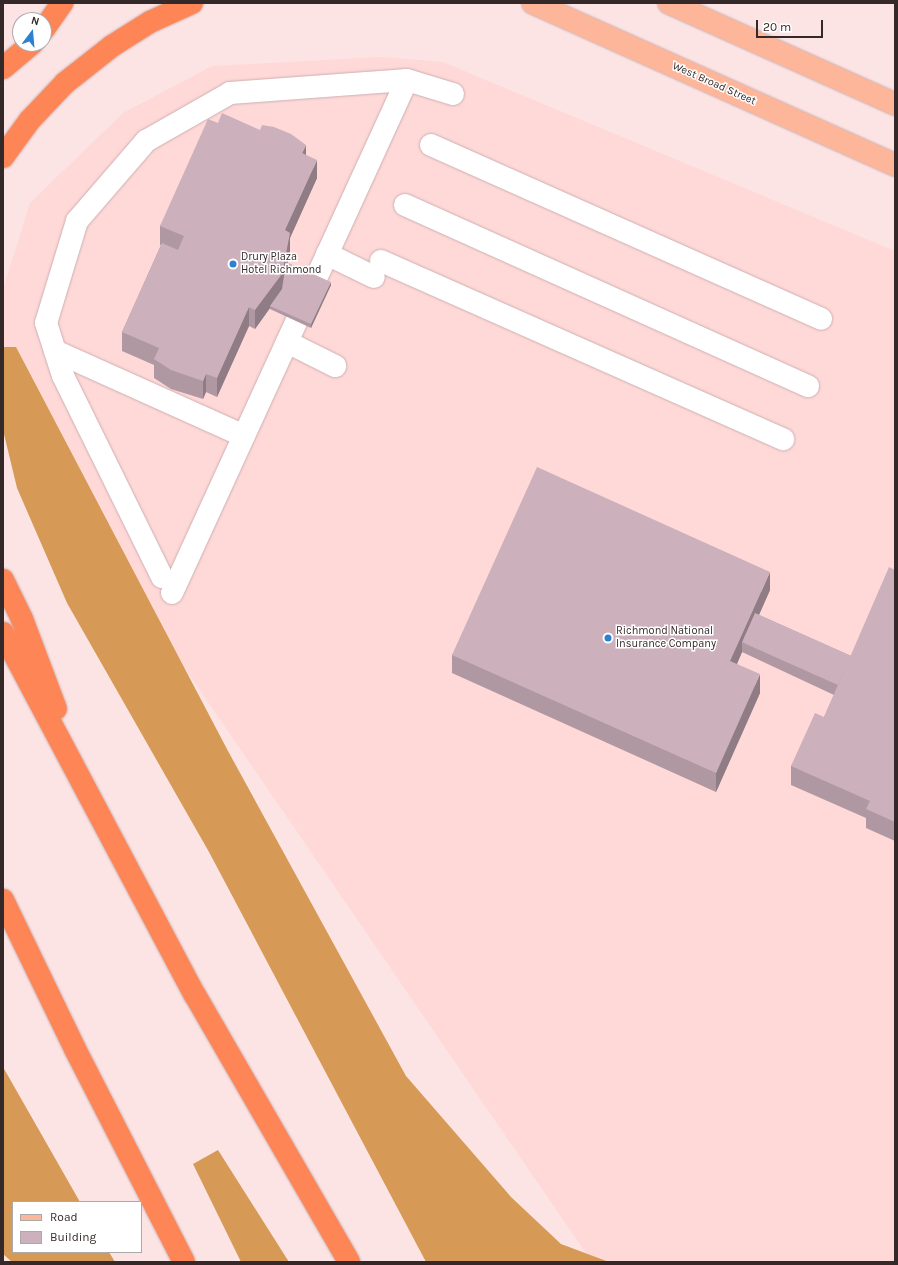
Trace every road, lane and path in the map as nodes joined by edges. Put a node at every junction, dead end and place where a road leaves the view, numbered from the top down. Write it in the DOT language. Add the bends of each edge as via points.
graph roads {
  1 [pos="62,3"];
  2 [pos="192,3"];
  3 [pos="533,3"];
  4 [pos="669,3"];
  5 [pos="52,17"];
  6 [pos="22,52"];
  7 [pos="3,68"];
  8 [pos="407,80"];
  9 [pos="453,94"];
  10 [pos="895,104"];
  11 [pos="430,146"];
  12 [pos="3,157"];
  13 [pos="895,165"];
  14 [pos="405,205"];
  15 [pos="327,254"];
  16 [pos="821,319"];
  17 [pos="287,342"];
  18 [pos="55,351"];
  19 [pos="335,366"];
  20 [pos="808,386"];
  21 [pos="244,436"];
  22 [pos="783,439"];
  23 [pos="3,580"];
  24 [pos="3,633"];
  25 [pos="92,804"];
  26 [pos="3,900"];
  27 [pos="184,1262"];
  28 [pos="349,1262"];
  1 -- 5 [label="highway"];
  2 -- 12 [label="highway" via="150,22 112,46 65,83 30,120"];
  3 -- 13 [label="main road, West Broad Street"];
  4 -- 10 [label="main road"];
  6 -- 7 [label="highway"];
  8 -- 9 [label="lane"];
  8 -- 15 [label="lane"];
  8 -- 18 [label="lane" via="230,93 146,141 77,221 46,324"];
  11 -- 16 [label="lane"];
  14 -- 20 [label="lane"];
  15 -- 17 [label="lane"];
  15 -- 22 [label="lane" via="377,269"];
  17 -- 19 [label="lane"];
  17 -- 21 [label="lane"];
  18 -- 21 [label="lane"];
  18 -- 21 [label="lane" via="63,376 167,585"];
  23 -- 25 [label="highway" via="22,619"];
  24 -- 25 [label="highway"];
  25 -- 28 [label="highway" via="195,995"];
  26 -- 27 [label="highway" via="78,1056"];
}
